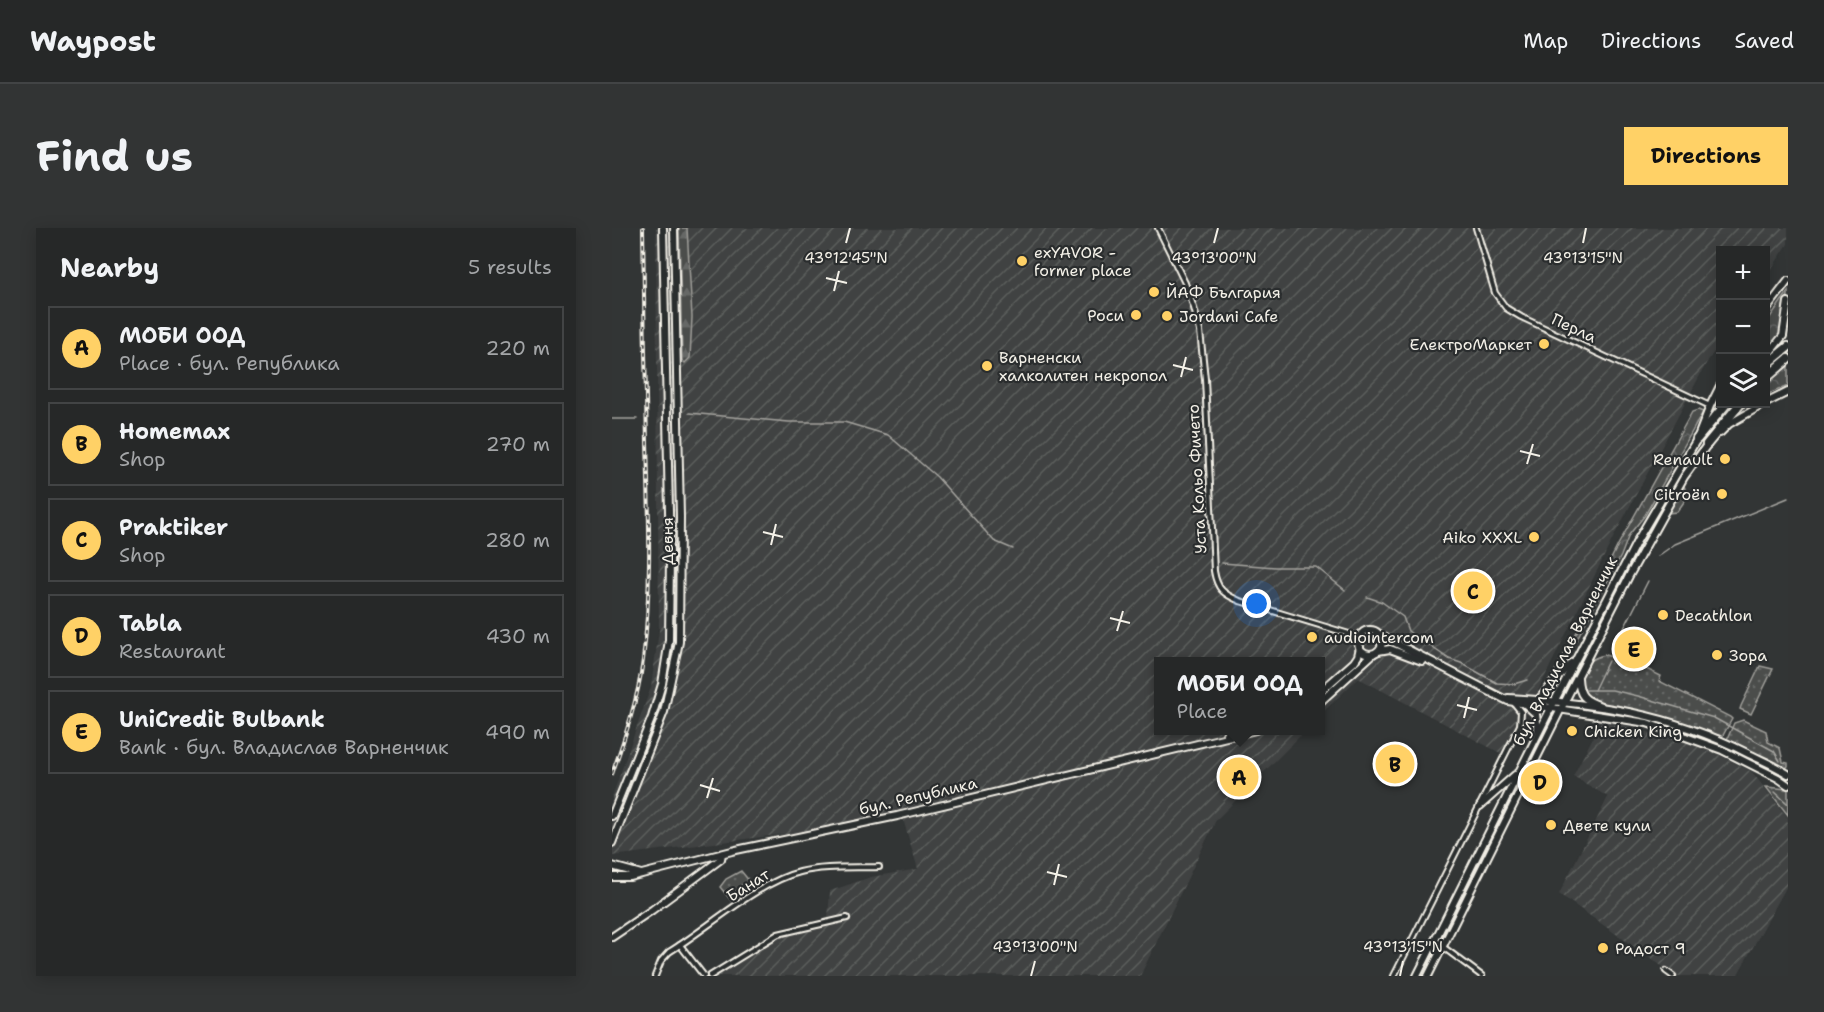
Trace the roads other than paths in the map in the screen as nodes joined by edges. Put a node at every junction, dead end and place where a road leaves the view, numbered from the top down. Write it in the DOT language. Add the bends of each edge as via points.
graph roads {
  1 [pos="663,228"];
  2 [pos="674,228"];
  3 [pos="1158,228"];
  4 [pos="1476,228"];
  5 [pos="1788,281"];
  6 [pos="1788,302"];
  7 [pos="1770,305"];
  8 [pos="1788,347"];
  9 [pos="1769,354"];
  10 [pos="1788,359"];
  11 [pos="1770,362"];
  12 [pos="1770,375"];
  13 [pos="1786,393"];
  14 [pos="1716,394"];
  15 [pos="1770,401"];
  16 [pos="1710,406"];
  17 [pos="1723,408"];
  18 [pos="1737,408"];
  19 [pos="1757,408"];
  20 [pos="1696,439"];
  21 [pos="1707,444"];
  22 [pos="1380,635"];
  23 [pos="1359,637"];
  24 [pos="1360,647"];
  25 [pos="1581,651"];
  26 [pos="1376,652"];
  27 [pos="1435,664"];
  28 [pos="1578,677"];
  29 [pos="1325,688"];
  30 [pos="1502,697"];
  31 [pos="1325,698"];
  32 [pos="1539,699"];
  33 [pos="1555,700"];
  34 [pos="1565,701"];
  35 [pos="1514,702"];
  36 [pos="1525,704"];
  37 [pos="1601,706"];
  38 [pos="1551,708"];
  39 [pos="1561,709"];
  40 [pos="1538,733"];
  41 [pos="1223,735"];
  42 [pos="1234,735"];
  43 [pos="1200,743"];
  44 [pos="1787,772"];
  45 [pos="1518,773"];
  46 [pos="1778,778"];
  47 [pos="1788,785"];
  48 [pos="1480,806"];
  49 [pos="612,816"];
  50 [pos="612,843"];
  51 [pos="722,854"];
  52 [pos="612,866"];
  53 [pos="879,867"];
  54 [pos="641,874"];
  55 [pos="612,877"];
  56 [pos="847,918"];
  57 [pos="612,936"];
  58 [pos="680,945"];
  59 [pos="1443,947"];
  60 [pos="1666,970"];
  61 [pos="655,976"];
  62 [pos="704,976"];
  63 [pos="710,976"];
  64 [pos="1394,976"];
  65 [pos="1418,976"];
  66 [pos="1428,976"];
  67 [pos="1482,976"];
  68 [pos="1673,976"];
  1 -- 49 [label="main road, Девня" via="669,640 652,717"];
  2 -- 50 [label="main road, Девня" via="679,642 661,722"];
  3 -- 23 [label="street, Уста Кольо Фичето" via="1185,283 1200,331 1214,571 1218,585 1225,595 1240,601"];
  4 -- 16 [label="street, Перла" via="1494,293 1506,308"];
  5 -- 7 [label="main road"];
  6 -- 9 [label="main road" via="1783,336"];
  8 -- 11 [label="highway"];
  10 -- 12 [label="highway"];
  13 -- 15 [label="main road, бул. Владислав Варненчик"];
  14 -- 16 [label="main road, бул. Владислав Варненчик"];
  16 -- 20 [label="main road, бул. Владислав Варненчик"];
  17 -- 20 [label="highway"];
  18 -- 21 [label="highway"];
  19 -- 21 [label="main road, бул. Владислав Варненчик"];
  20 -- 25 [label="main road, бул. Владислав Варненчик" via="1637,541"];
  21 -- 28 [label="main road, бул. Владислав Варненчик" via="1660,519"];
  22 -- 23 [label="main road" via="1371,630"];
  22 -- 26 [label="main road" via="1382,643"];
  22 -- 27 [label="main road"];
  23 -- 24 [label="main road"];
  24 -- 26 [label="main road" via="1367,653"];
  24 -- 29 [label="main road" via="1354,662"];
  25 -- 32 [label="main road"];
  25 -- 33 [label="main road, бул. Владислав Варненчик"];
  26 -- 27 [label="main road" via="1390,649"];
  26 -- 31 [label="main road"];
  27 -- 30 [label="main road"];
  28 -- 34 [label="main road, бул. Владислав Варненчик"];
  28 -- 37 [label="main road" via="1582,697"];
  30 -- 32 [label="main road"];
  30 -- 35 [label="main road"];
  32 -- 33 [label="main road"];
  33 -- 34 [label="main road"];
  33 -- 38 [label="main road, бул. Владислав Варненчик"];
  34 -- 37 [label="main road"];
  34 -- 39 [label="main road, бул. Владислав Варненчик"];
  35 -- 36 [label="main road"];
  35 -- 48 [label="street" via="1521,712 1520,725"];
  36 -- 38 [label="main road"];
  36 -- 40 [label="main road" via="1536,714"];
  37 -- 44 [label="main road" via="1683,726"];
  38 -- 39 [label="main road"];
  38 -- 40 [label="main road, бул. Владислав Варненчик"];
  39 -- 46 [label="main road" via="1647,723 1722,750"];
  39 -- 59 [label="main road, бул. Владислав Варненчик"];
  40 -- 45 [label="main road, бул. Владислав Варненчик"];
  41 -- 43 [label="main road, бул. Република"];
  42 -- 43 [label="main road, бул. Република"];
  43 -- 51 [label="main road, бул. Република"];
  44 -- 46 [label="street"];
  45 -- 48 [label="main road"];
  45 -- 65 [label="main road, бул. Владислав Варненчик"];
  46 -- 47 [label="main road"];
  48 -- 64 [label="street"];
  51 -- 54 [label="main road, бул. Република"];
  51 -- 57 [label="main road" via="721,859"];
  52 -- 54 [label="main road, бул. Република"];
  53 -- 58 [label="street, Банат" via="816,869 784,877"];
  54 -- 55 [label="main road, бул. Република"];
  56 -- 63 [label="street" via="778,934"];
  58 -- 61 [label="street, Банат" via="661,961"];
  58 -- 62 [label="street"];
  59 -- 66 [label="main road, бул. Владислав Варненчик"];
  59 -- 67 [label="street"];
  60 -- 68 [label="street"];
}
